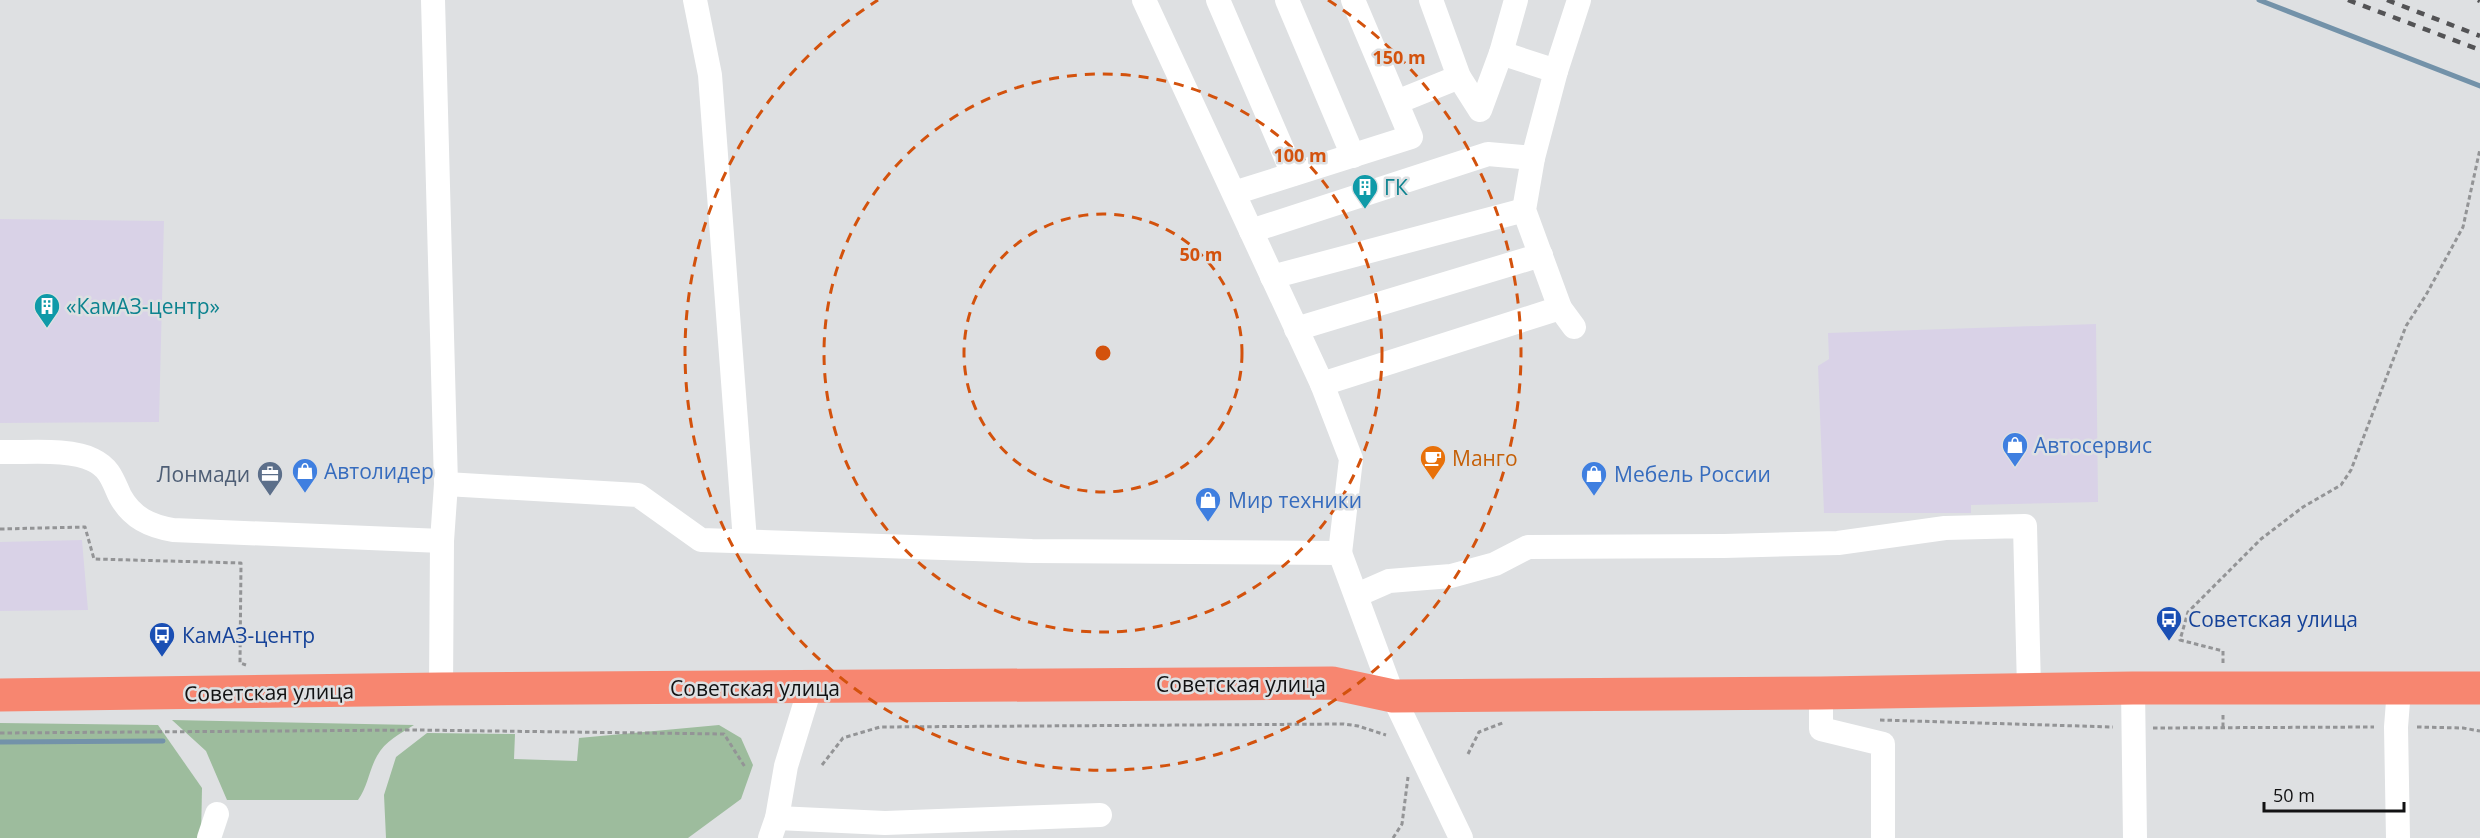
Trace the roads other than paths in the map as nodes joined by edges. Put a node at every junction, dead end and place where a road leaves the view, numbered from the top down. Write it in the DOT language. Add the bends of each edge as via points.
graph roads {
  1 [pos="433,0"];
  2 [pos="695,0"];
  3 [pos="1144,0"];
  4 [pos="1218,0"];
  5 [pos="1287,0"];
  6 [pos="1353,0"];
  7 [pos="1516,0"];
  8 [pos="1579,0"];
  9 [pos="1437,4"];
  10 [pos="1501,54"];
  11 [pos="1556,71"];
  12 [pos="1458,77"];
  13 [pos="1397,102"];
  14 [pos="1353,156"];
  15 [pos="1533,158"];
  16 [pos="1293,174"];
  17 [pos="1233,194"];
  18 [pos="1524,210"];
  19 [pos="1251,231"];
  20 [pos="1541,255"];
  21 [pos="1272,277"];
  22 [pos="1296,329"];
  23 [pos="1322,384"];
  24 [pos="0,452"];
  25 [pos="446,484"];
  26 [pos="442,541"];
  27 [pos="745,541"];
  28 [pos="1340,553"];
  29 [pos="1357,595"];
  30 [pos="810,688"];
  31 [pos="2133,688"];
  32 [pos="2480,688"];
  33 [pos="441,689"];
  34 [pos="2029,689"];
  35 [pos="2398,689"];
  36 [pos="1821,693"];
  37 [pos="0,695"];
  38 [pos="1393,696"];
  39 [pos="217,814"];
  40 [pos="1100,814"];
  41 [pos="774,828"];
  42 [pos="886,830"];
  43 [pos="209,838"];
  44 [pos="1461,838"];
  45 [pos="1883,838"];
  46 [pos="2135,838"];
  47 [pos="2398,838"];
  1 -- 25 [label="street"];
  2 -- 27 [label="street" via="710,75"];
  3 -- 17 [label="street"];
  4 -- 16 [label="street"];
  5 -- 14 [label="street"];
  6 -- 13 [label="street"];
  7 -- 10 [label="street"];
  8 -- 11 [label="street"];
  9 -- 12 [label="street"];
  10 -- 11 [label="street"];
  10 -- 12 [label="street" via="1480,110"];
  11 -- 15 [label="street"];
  12 -- 13 [label="street"];
  13 -- 14 [label="street" via="1411,137"];
  14 -- 16 [label="street"];
  15 -- 18 [label="street"];
  15 -- 19 [label="street" via="1488,154"];
  16 -- 17 [label="street"];
  17 -- 19 [label="street"];
  18 -- 20 [label="street"];
  18 -- 21 [label="street"];
  19 -- 21 [label="street"];
  20 -- 22 [label="street"];
  20 -- 23 [label="street" via="1567,317"];
  21 -- 22 [label="street"];
  22 -- 23 [label="street"];
  23 -- 28 [label="street" via="1351,459"];
  24 -- 26 [label="street" via="71,454 92,459 109,471 122,499 137,518 154,527"];
  25 -- 26 [label="street"];
  25 -- 27 [label="street" via="638,495 701,540"];
  26 -- 33 [label="street"];
  27 -- 28 [label="street" via="1032,551"];
  28 -- 29 [label="street"];
  29 -- 34 [label="street" via="1389,581 1451,576 1495,564 1528,547 1838,543 1945,528 2025,526"];
  29 -- 38 [label="street"];
  30 -- 33 [label="highway, Советская улица"];
  30 -- 38 [label="highway, Советская улица" via="1332,683"];
  30 -- 41 [label="street" via="786,766"];
  31 -- 34 [label="highway, Советская улица"];
  31 -- 35 [label="highway, Советская улица"];
  31 -- 46 [label="street"];
  32 -- 35 [label="highway, Советская улица"];
  33 -- 37 [label="highway, Советская улица"];
  34 -- 36 [label="highway, Советская улица"];
  35 -- 47 [label="street"];
  36 -- 38 [label="highway, Советская улица"];
  36 -- 45 [label="street" via="1821,729 1883,744"];
  38 -- 44 [label="street"];
  39 -- 43 [label="street"];
  40 -- 42 [label="street"];
  41 -- 42 [label="street"];
}
